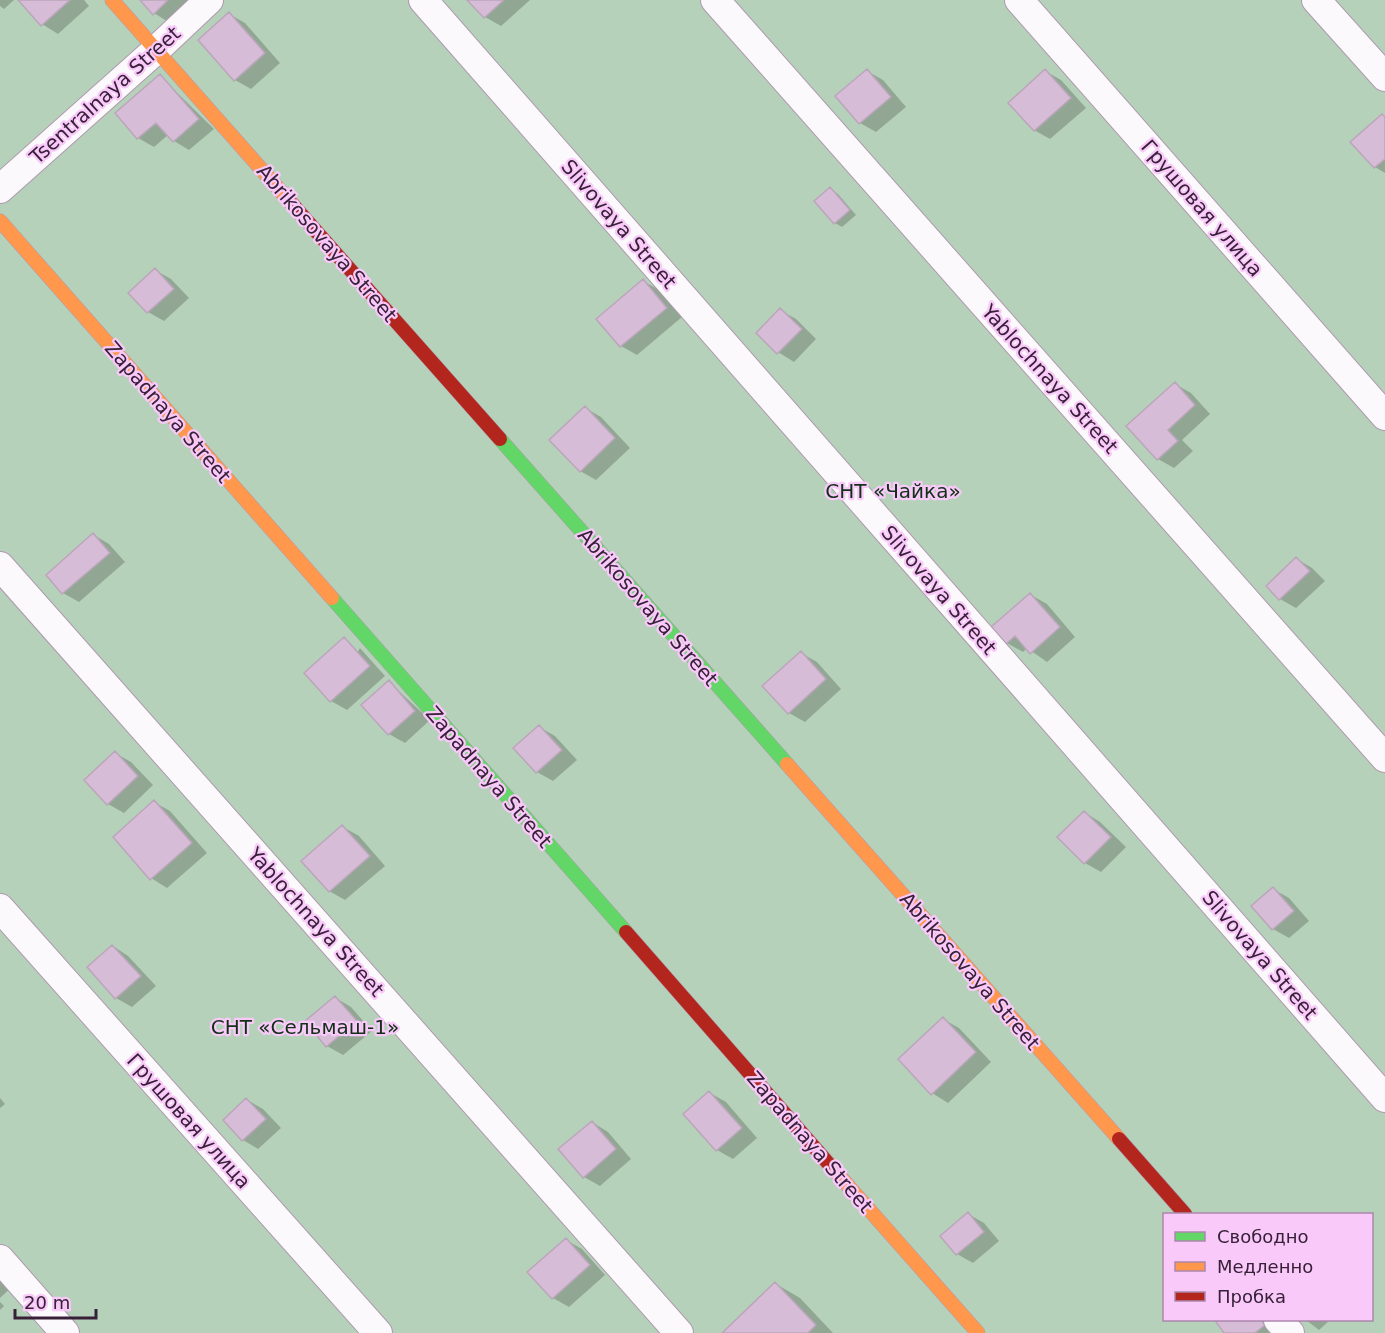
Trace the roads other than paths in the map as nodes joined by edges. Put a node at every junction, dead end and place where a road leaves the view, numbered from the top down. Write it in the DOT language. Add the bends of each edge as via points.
graph roads {
  1 [pos="112,0"];
  2 [pos="209,0"];
  3 [pos="423,0"];
  4 [pos="715,0"];
  5 [pos="1019,0"];
  6 [pos="1316,0"];
  7 [pos="156,50"];
  8 [pos="1385,77"];
  9 [pos="0,189"];
  10 [pos="0,221"];
  11 [pos="1385,416"];
  12 [pos="0,566"];
  13 [pos="1385,758"];
  14 [pos="0,908"];
  15 [pos="1385,1098"];
  16 [pos="1183,1213"];
  17 [pos="0,1259"];
  18 [pos="1279,1321"];
  19 [pos="65,1333"];
  20 [pos="378,1333"];
  21 [pos="679,1333"];
  22 [pos="978,1333"];
  23 [pos="1290,1333"];
  1 -- 7 [label="street, Abrikosovaya Street"];
  2 -- 7 [label="street, Tsentralnaya Street"];
  3 -- 15 [label="street, Slivovaya Street"];
  4 -- 13 [label="street, Yablochnaya Street"];
  5 -- 11 [label="street, Грушовая улица"];
  6 -- 8 [label="street"];
  7 -- 9 [label="street, Tsentralnaya Street"];
  7 -- 16 [label="street, Abrikosovaya Street"];
  10 -- 22 [label="street, Zapadnaya Street"];
  12 -- 21 [label="street, Yablochnaya Street"];
  14 -- 20 [label="street, Грушовая улица"];
  17 -- 19 [label="street"];
  18 -- 23 [label="street"];
}
